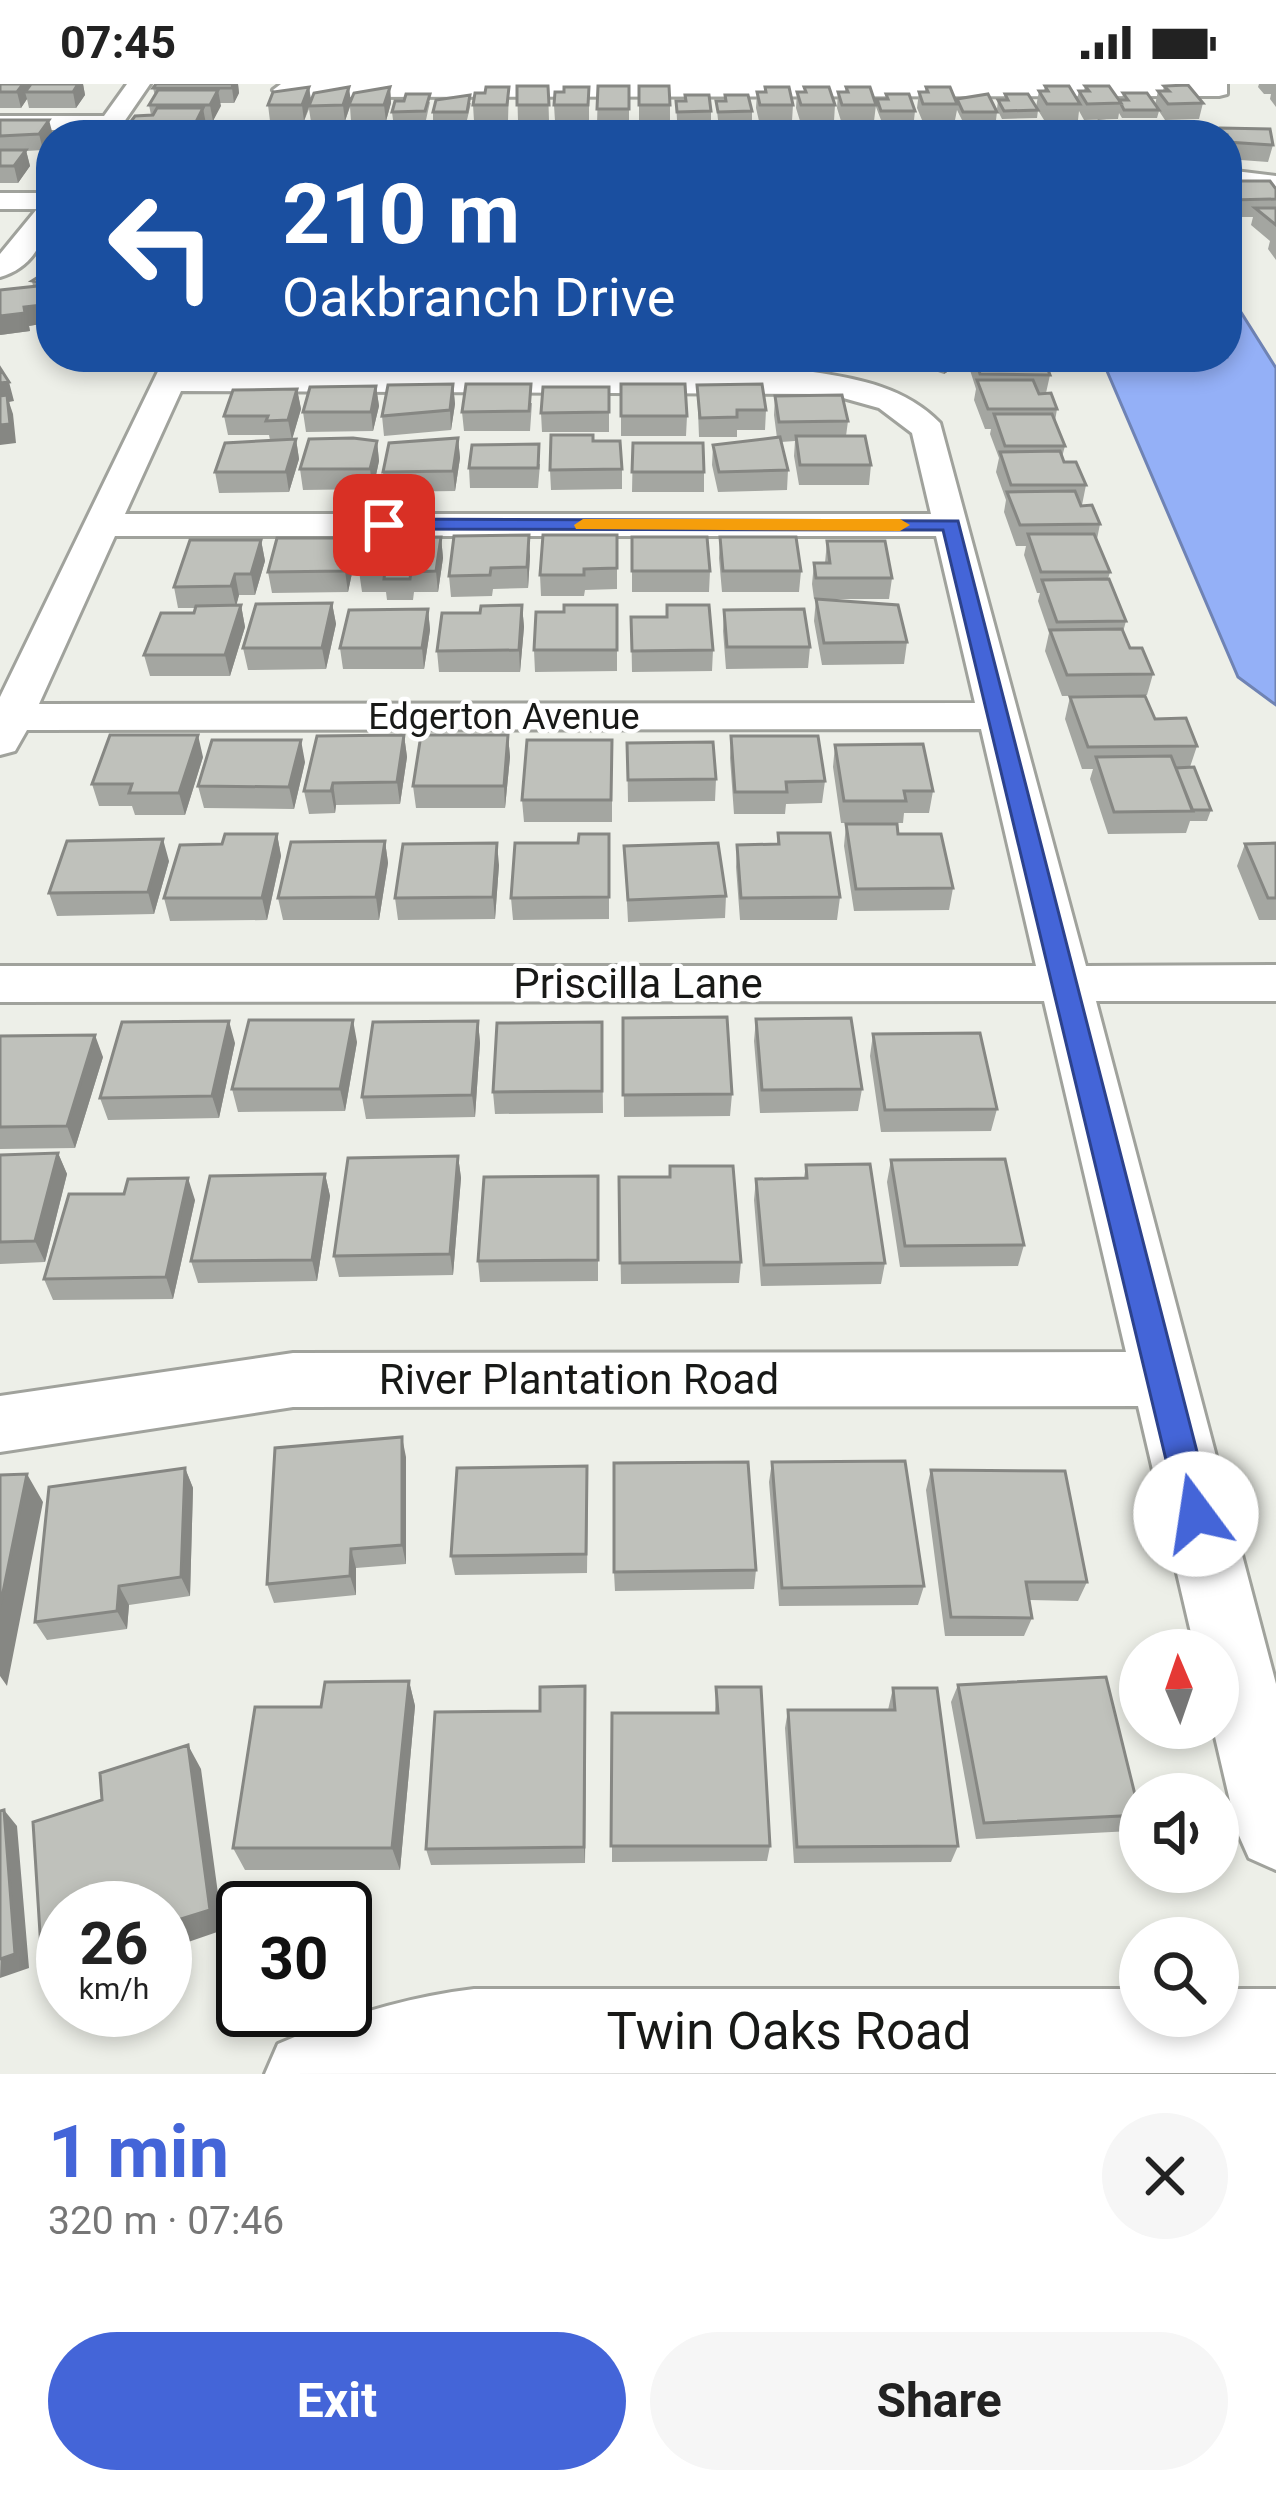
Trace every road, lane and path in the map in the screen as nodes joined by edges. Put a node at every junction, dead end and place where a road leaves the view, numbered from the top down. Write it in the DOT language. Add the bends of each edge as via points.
graph roads {
  1 [pos="139,84"];
  2 [pos="384,87"];
  3 [pos="285,89"];
  4 [pos="1221,92"];
  5 [pos="113,120"];
  6 [pos="0,123"];
  7 [pos="36,125"];
  8 [pos="1242,180"];
  9 [pos="1276,184"];
  10 [pos="0,201"];
  11 [pos="36,203"];
  12 [pos="36,227"];
  13 [pos="0,268"];
  14 [pos="175,372"];
  15 [pos="648,372"];
  16 [pos="102,525"];
  17 [pos="951,525"];
  18 [pos="996,716"];
  19 [pos="6,729"];
  20 [pos="1062,983"];
  21 [pos="1276,983"];
  22 [pos="0,984"];
  23 [pos="1162,1379"];
  24 [pos="0,1424"];
  25 [pos="1276,1831"];
  26 [pos="1276,2031"];
  27 [pos="308,2074"];
  1 -- 5 [label="street"];
  2 -- 3 [label="street"];
  2 -- 4 [label="street"];
  6 -- 7 [label="street"];
  8 -- 9 [label="street"];
  10 -- 11 [label="street"];
  12 -- 13 [label="street"];
  14 -- 16 [label="street"];
  15 -- 17 [label="street" via="813,382 893,402 928,430"];
  16 -- 17 [label="street"];
  16 -- 19 [label="street"];
  17 -- 18 [label="street"];
  18 -- 19 [label="street, Edgerton Avenue"];
  18 -- 20 [label="street"];
  20 -- 21 [label="street, Priscilla Lane"];
  20 -- 22 [label="street, Priscilla Lane"];
  20 -- 23 [label="street"];
  23 -- 24 [label="street, River Plantation Road" via="293,1380"];
  23 -- 25 [label="street"];
  26 -- 27 [label="street, Twin Oaks Road" via="474,2031 415,2038"];
}
